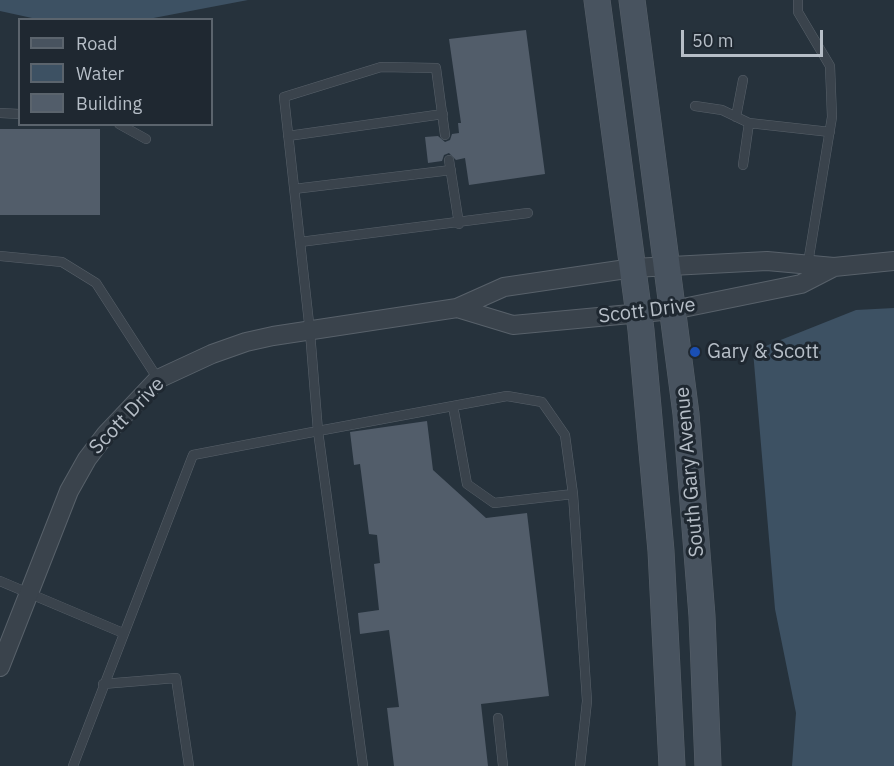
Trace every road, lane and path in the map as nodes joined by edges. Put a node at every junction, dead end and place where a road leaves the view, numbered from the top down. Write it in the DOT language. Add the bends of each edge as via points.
graph roads {
  1 [pos="597,0"];
  2 [pos="632,0"];
  3 [pos="798,0"];
  4 [pos="742,80"];
  5 [pos="695,106"];
  6 [pos="0,113"];
  7 [pos="18,114"];
  8 [pos="443,114"];
  9 [pos="736,117"];
  10 [pos="749,123"];
  11 [pos="123,126"];
  12 [pos="830,132"];
  13 [pos="446,135"];
  14 [pos="288,136"];
  15 [pos="146,139"];
  16 [pos="742,165"];
  17 [pos="294,189"];
  18 [pos="528,213"];
  19 [pos="459,224"];
  20 [pos="300,242"];
  21 [pos="0,256"];
  22 [pos="894,261"];
  23 [pos="808,263"];
  24 [pos="667,266"];
  25 [pos="834,267"];
  26 [pos="633,268"];
  27 [pos="457,308"];
  28 [pos="674,310"];
  29 [pos="639,314"];
  30 [pos="310,332"];
  31 [pos="158,379"];
  32 [pos="453,406"];
  33 [pos="318,431"];
  34 [pos="573,494"];
  35 [pos="0,581"];
  36 [pos="29,593"];
  37 [pos="123,633"];
  38 [pos="0,667"];
  39 [pos="103,684"];
  40 [pos="498,718"];
  41 [pos="73,766"];
  42 [pos="189,766"];
  43 [pos="363,766"];
  44 [pos="503,766"];
  45 [pos="580,766"];
  46 [pos="672,766"];
  47 [pos="708,766"];
  1 -- 26 [label="main road, South Gary Avenue"];
  2 -- 24 [label="main road, South Gary Avenue"];
  3 -- 12 [label="lane" via="798,12 830,66"];
  4 -- 9 [label="lane"];
  5 -- 9 [label="lane" via="722,110"];
  6 -- 7 [label="lane"];
  8 -- 13 [label="lane"];
  8 -- 14 [label="lane"];
  8 -- 14 [label="lane" via="436,68 381,67 284,97"];
  9 -- 10 [label="lane"];
  10 -- 12 [label="lane"];
  10 -- 16 [label="lane"];
  11 -- 15 [label="lane"];
  12 -- 23 [label="lane"];
  14 -- 17 [label="lane"];
  17 -- 19 [label="lane" via="450,165"];
  17 -- 20 [label="lane"];
  18 -- 19 [label="lane"];
  19 -- 20 [label="lane"];
  20 -- 30 [label="lane"];
  21 -- 31 [label="lane" via="62,262 96,283"];
  22 -- 25 [label="street, Scott Drive"];
  23 -- 24 [label="street, Scott Drive"];
  23 -- 25 [label="street, Scott Drive"];
  24 -- 26 [label="street, Scott Drive"];
  24 -- 28 [label="main road, South Gary Avenue"];
  25 -- 28 [label="street, Scott Drive" via="801,284"];
  26 -- 27 [label="street, Scott Drive" via="504,287"];
  26 -- 29 [label="main road, South Gary Avenue"];
  27 -- 29 [label="street, Scott Drive" via="513,325"];
  27 -- 30 [label="street, Scott Drive"];
  28 -- 29 [label="street, Scott Drive"];
  28 -- 47 [label="main road, South Gary Avenue" via="695,518"];
  29 -- 46 [label="main road, South Gary Avenue" via="661,551"];
  30 -- 31 [label="street, Scott Drive" via="246,342"];
  30 -- 33 [label="lane"];
  31 -- 36 [label="street, Scott Drive" via="87,459 69,491"];
  32 -- 33 [label="lane"];
  32 -- 34 [label="lane" via="507,396 542,402 566,435"];
  32 -- 34 [label="lane" via="467,484 494,503"];
  33 -- 37 [label="lane" via="194,455"];
  33 -- 43 [label="lane"];
  34 -- 45 [label="lane" via="587,701"];
  35 -- 36 [label="lane"];
  36 -- 37 [label="lane"];
  36 -- 38 [label="street, Scott Drive"];
  37 -- 39 [label="lane"];
  39 -- 41 [label="lane"];
  39 -- 42 [label="lane" via="176,678"];
  40 -- 44 [label="lane"];
}
